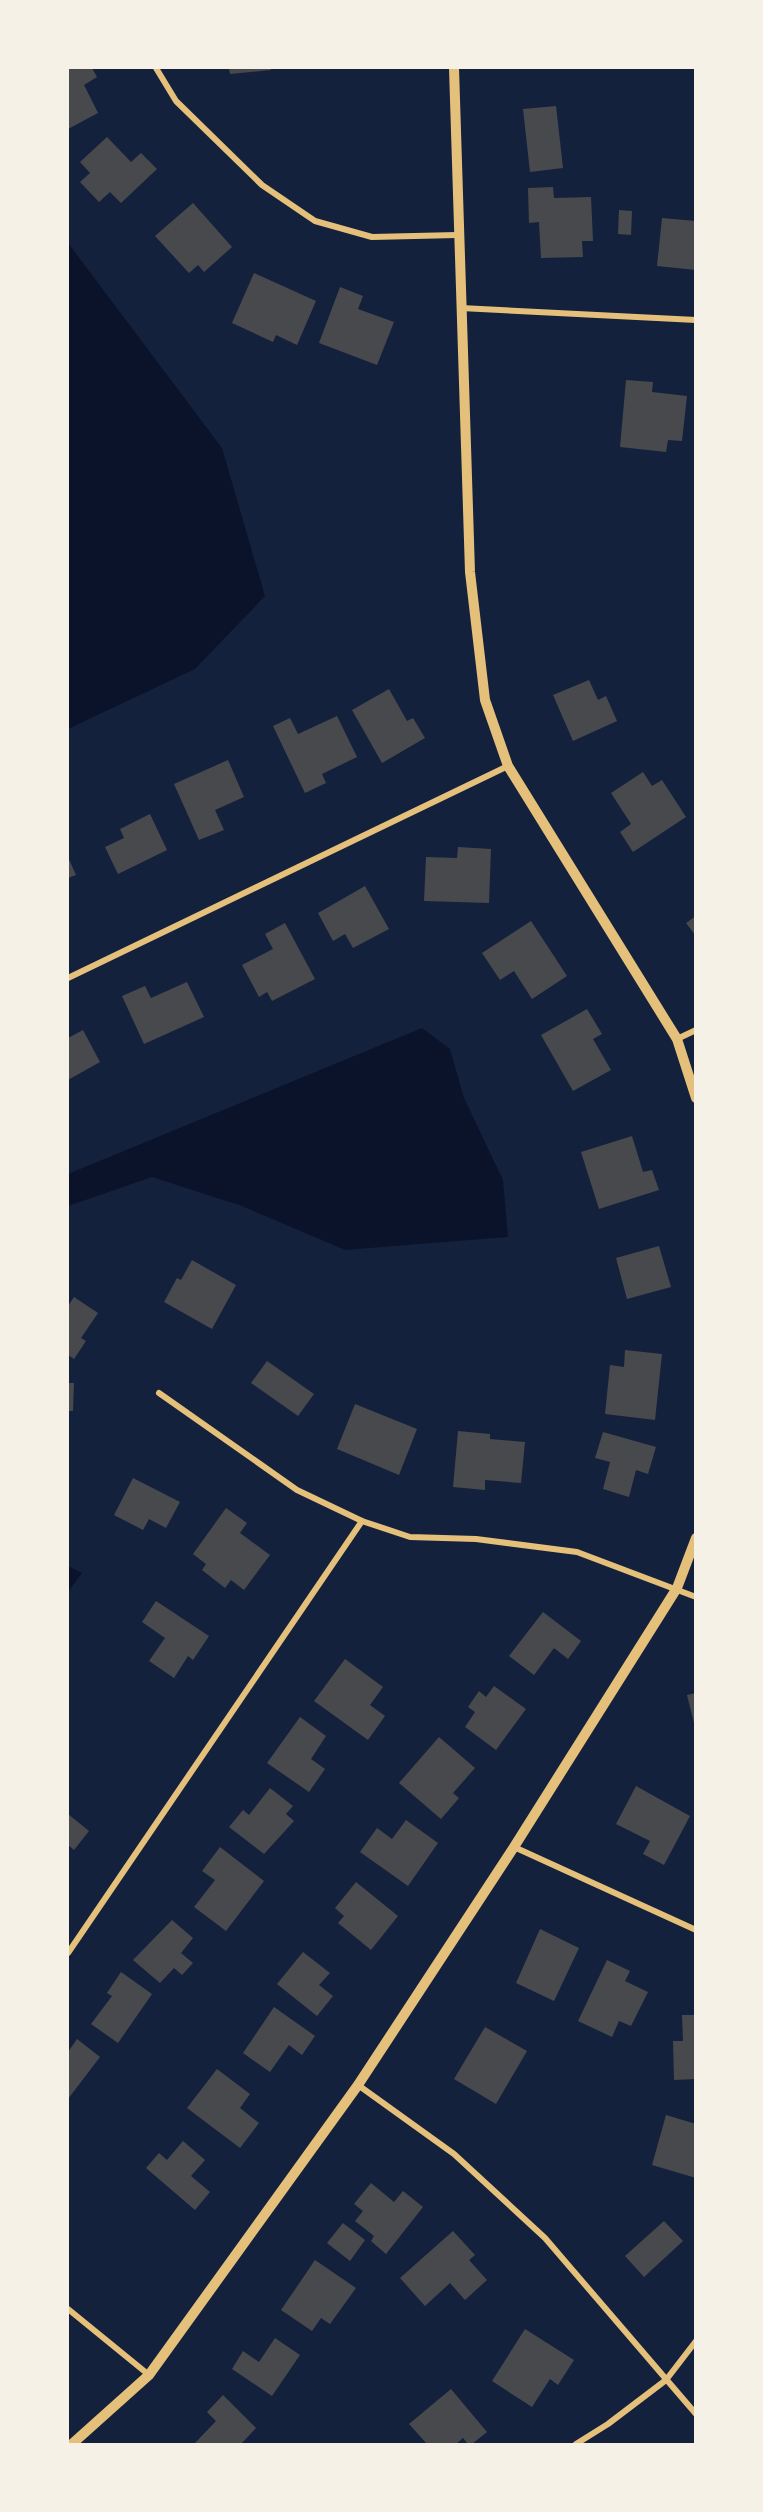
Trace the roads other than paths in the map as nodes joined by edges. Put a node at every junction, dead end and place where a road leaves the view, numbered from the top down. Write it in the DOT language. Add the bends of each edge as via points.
graph roads {
  1 [pos="156,68"];
  2 [pos="454,68"];
  3 [pos="457,235"];
  4 [pos="460,308"];
  5 [pos="696,321"];
  6 [pos="508,766"];
  7 [pos="68,978"];
  8 [pos="696,1030"];
  9 [pos="676,1039"];
  10 [pos="696,1098"];
  11 [pos="159,1394"];
  12 [pos="362,1521"];
  13 [pos="696,1538"];
  14 [pos="677,1588"];
  15 [pos="696,1597"];
  16 [pos="514,1847"];
  17 [pos="696,1930"];
  18 [pos="68,1953"];
  19 [pos="358,2085"];
  20 [pos="68,2310"];
  21 [pos="696,2341"];
  22 [pos="149,2375"];
  23 [pos="666,2380"];
  24 [pos="696,2414"];
  25 [pos="72,2445"];
  26 [pos="576,2445"];
  1 -- 3 [label="street" via="176,101 262,185 315,221 372,237"];
  2 -- 3 [label="street"];
  3 -- 4 [label="street"];
  4 -- 5 [label="street"];
  4 -- 6 [label="street" via="470,572 478,650 485,700"];
  6 -- 7 [label="street"];
  6 -- 9 [label="street"];
  8 -- 9 [label="street"];
  9 -- 10 [label="street"];
  11 -- 12 [label="street" via="297,1490"];
  12 -- 14 [label="street" via="410,1538 476,1539 577,1552"];
  12 -- 18 [label="street"];
  13 -- 14 [label="street"];
  14 -- 15 [label="street"];
  14 -- 16 [label="street"];
  16 -- 17 [label="street"];
  16 -- 19 [label="street"];
  19 -- 22 [label="street"];
  19 -- 23 [label="street" via="454,2154 545,2238"];
  20 -- 22 [label="street"];
  21 -- 23 [label="street"];
  22 -- 25 [label="street"];
  23 -- 24 [label="street"];
  23 -- 26 [label="street"];
}
